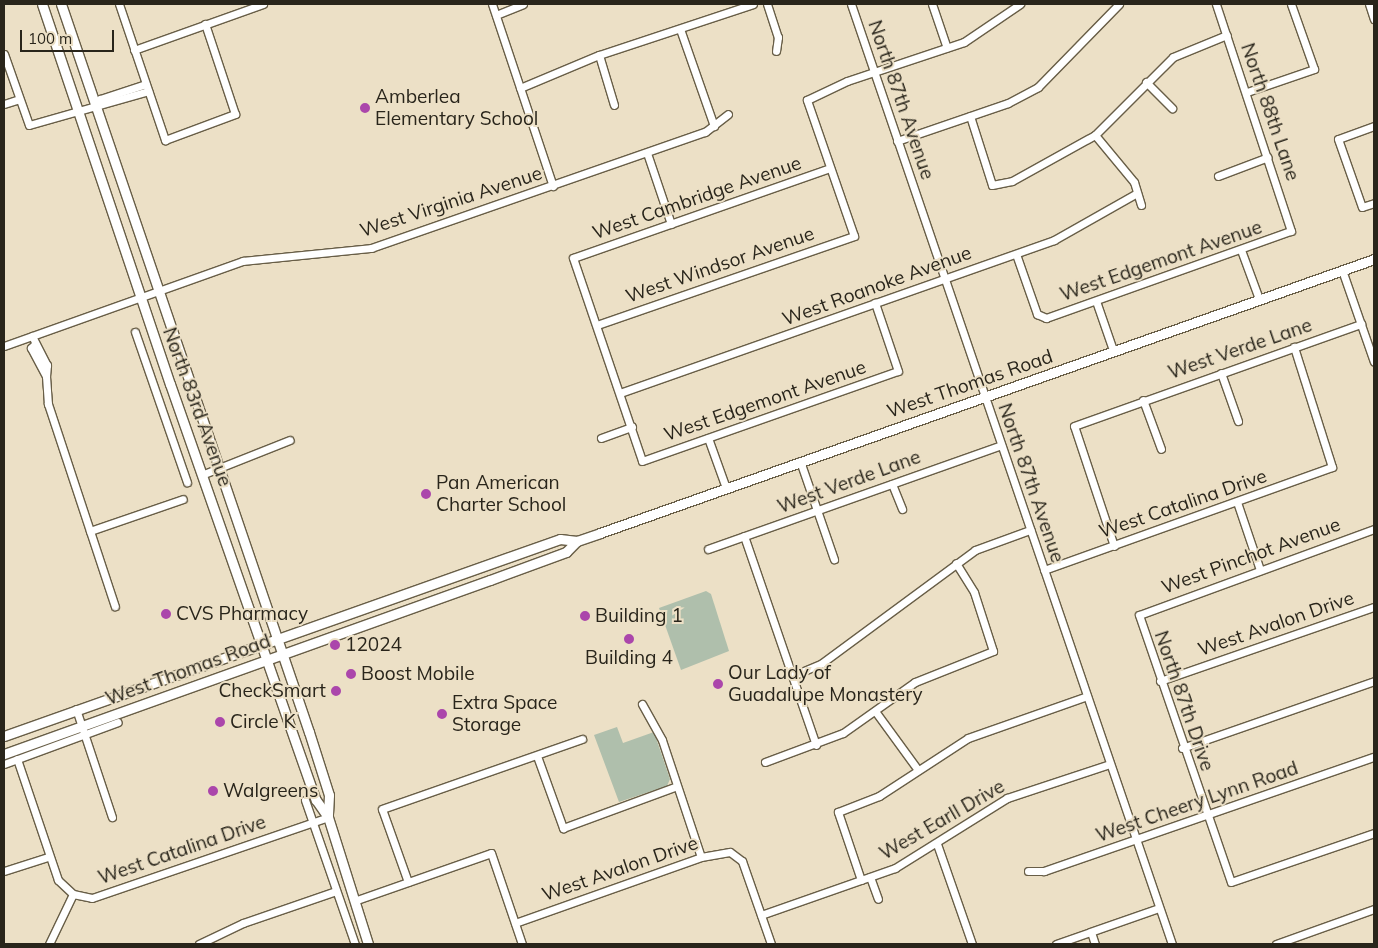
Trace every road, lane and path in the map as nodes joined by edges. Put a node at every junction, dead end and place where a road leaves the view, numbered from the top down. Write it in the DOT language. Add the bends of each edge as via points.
graph roads {
  1 [pos="42,4"];
  2 [pos="61,4"];
  3 [pos="119,4"];
  4 [pos="263,4"];
  5 [pos="492,4"];
  6 [pos="523,4"];
  7 [pos="753,4"];
  8 [pos="767,4"];
  9 [pos="851,4"];
  10 [pos="932,4"];
  11 [pos="1020,4"];
  12 [pos="1118,4"];
  13 [pos="1216,4"];
  14 [pos="1291,4"];
  15 [pos="1369,4"];
  16 [pos="496,14"];
  17 [pos="1374,19"];
  18 [pos="205,24"];
  19 [pos="680,29"];
  20 [pos="1227,35"];
  21 [pos="947,48"];
  22 [pos="134,50"];
  23 [pos="776,51"];
  24 [pos="4,54"];
  25 [pos="599,55"];
  26 [pos="874,72"];
  27 [pos="1146,82"];
  28 [pos="147,88"];
  29 [pos="520,88"];
  30 [pos="1247,92"];
  31 [pos="19,99"];
  32 [pos="4,104"];
  33 [pos="95,105"];
  34 [pos="614,105"];
  35 [pos="1172,108"];
  36 [pos="78,111"];
  37 [pos="728,114"];
  38 [pos="970,116"];
  39 [pos="714,126"];
  40 [pos="1374,126"];
  41 [pos="1095,135"];
  42 [pos="897,141"];
  43 [pos="647,153"];
  44 [pos="1268,157"];
  45 [pos="830,168"];
  46 [pos="1218,176"];
  47 [pos="553,186"];
  48 [pos="1137,193"];
  49 [pos="1374,202"];
  50 [pos="1141,205"];
  51 [pos="671,224"];
  52 [pos="1291,231"];
  53 [pos="1241,250"];
  54 [pos="1016,254"];
  55 [pos="1374,258"];
  56 [pos="1342,270"];
  57 [pos="944,278"];
  58 [pos="156,290"];
  59 [pos="140,296"];
  60 [pos="1259,299"];
  61 [pos="1096,301"];
  62 [pos="875,303"];
  63 [pos="1361,324"];
  64 [pos="597,325"];
  65 [pos="135,332"];
  66 [pos="32,336"];
  67 [pos="4,346"];
  68 [pos="1294,347"];
  69 [pos="1114,350"];
  70 [pos="1374,362"];
  71 [pos="1221,372"];
  72 [pos="620,393"];
  73 [pos="984,396"];
  74 [pos="1144,400"];
  75 [pos="1238,421"];
  76 [pos="632,427"];
  77 [pos="601,438"];
  78 [pos="708,438"];
  79 [pos="290,440"];
  80 [pos="1001,445"];
  81 [pos="1161,449"];
  82 [pos="800,461"];
  83 [pos="218,465"];
  84 [pos="204,474"];
  85 [pos="187,482"];
  86 [pos="892,484"];
  87 [pos="726,488"];
  88 [pos="183,499"];
  89 [pos="1237,502"];
  90 [pos="902,509"];
  91 [pos="817,511"];
  92 [pos="1374,529"];
  93 [pos="1030,530"];
  94 [pos="90,531"];
  95 [pos="744,536"];
  96 [pos="577,541"];
  97 [pos="1114,546"];
  98 [pos="708,549"];
  99 [pos="834,559"];
  100 [pos="956,564"];
  101 [pos="1044,570"];
  102 [pos="1260,570"];
  103 [pos="432,584"];
  104 [pos="437,599"];
  105 [pos="115,606"];
  106 [pos="1374,607"];
  107 [pos="1139,615"];
  108 [pos="277,637"];
  109 [pos="260,643"];
  110 [pos="282,653"];
  111 [pos="266,658"];
  112 [pos="792,676"];
  113 [pos="1160,681"];
  114 [pos="1374,681"];
  115 [pos="1087,696"];
  116 [pos="642,704"];
  117 [pos="76,709"];
  118 [pos="875,711"];
  119 [pos="118,722"];
  120 [pos="83,730"];
  121 [pos="4,736"];
  122 [pos="582,739"];
  123 [pos="816,744"];
  124 [pos="1182,748"];
  125 [pos="4,754"];
  126 [pos="537,756"];
  127 [pos="1374,757"];
  128 [pos="17,759"];
  129 [pos="765,762"];
  130 [pos="4,764"];
  131 [pos="1110,764"];
  132 [pos="918,770"];
  133 [pos="677,786"];
  134 [pos="305,800"];
  135 [pos="1206,816"];
  136 [pos="112,817"];
  137 [pos="328,818"];
  138 [pos="313,822"];
  139 [pos="1374,832"];
  140 [pos="1137,840"];
  141 [pos="937,844"];
  142 [pos="48,857"];
  143 [pos="701,857"];
  144 [pos="4,871"];
  145 [pos="1028,871"];
  146 [pos="870,877"];
  147 [pos="861,880"];
  148 [pos="408,882"];
  149 [pos="336,891"];
  150 [pos="73,894"];
  151 [pos="878,899"];
  152 [pos="354,901"];
  153 [pos="1159,908"];
  154 [pos="1374,909"];
  155 [pos="761,914"];
  156 [pos="515,923"];
  157 [pos="1091,932"];
  158 [pos="49,944"];
  159 [pos="199,944"];
  160 [pos="355,944"];
  161 [pos="368,944"];
  162 [pos="522,944"];
  163 [pos="771,944"];
  164 [pos="972,944"];
  165 [pos="1056,944"];
  166 [pos="1095,944"];
  167 [pos="1172,944"];
  168 [pos="1276,944"];
  1 -- 36 [label="main road, North 83rd Avenue"];
  2 -- 33 [label="main road, North 83rd Avenue"];
  3 -- 22 [label="street"];
  4 -- 18 [label="street"];
  5 -- 16 [label="street"];
  6 -- 16 [label="street"];
  7 -- 19 [label="street"];
  8 -- 23 [label="street" via="778,37"];
  9 -- 26 [label="street, North 87th Avenue"];
  10 -- 21 [label="street"];
  11 -- 21 [label="street" via="986,30"];
  12 -- 38 [label="street" via="1038,87"];
  13 -- 20 [label="street, North 88th Lane"];
  14 -- 30 [label="street" via="1314,69"];
  15 -- 17 [label="street"];
  16 -- 29 [label="street"];
  18 -- 22 [label="street"];
  18 -- 28 [label="street" via="235,114 165,140"];
  19 -- 25 [label="street"];
  19 -- 39 [label="street"];
  20 -- 27 [label="street" via="1173,56"];
  20 -- 30 [label="street, North 88th Lane"];
  21 -- 26 [label="street"];
  22 -- 28 [label="street"];
  24 -- 31 [label="street"];
  25 -- 29 [label="street"];
  25 -- 34 [label="street"];
  26 -- 42 [label="street, North 87th Avenue"];
  26 -- 45 [label="street" via="807,100"];
  27 -- 35 [label="street"];
  27 -- 41 [label="street"];
  28 -- 33 [label="street"];
  29 -- 47 [label="street"];
  30 -- 44 [label="street, North 88th Lane"];
  31 -- 32 [label="street"];
  31 -- 36 [label="street" via="25,120 35,126"];
  33 -- 36 [label="street"];
  33 -- 58 [label="main road, North 83rd Avenue"];
  36 -- 59 [label="main road, North 83rd Avenue"];
  37 -- 39 [label="street, West Virginia Avenue"];
  38 -- 41 [label="street" via="992,185 1044,166"];
  38 -- 42 [label="street"];
  39 -- 43 [label="street, West Virginia Avenue"];
  40 -- 49 [label="street" via="1338,138 1362,207"];
  41 -- 48 [label="street" via="1134,182"];
  42 -- 57 [label="street, North 87th Avenue"];
  43 -- 47 [label="street, West Virginia Avenue"];
  43 -- 51 [label="street"];
  44 -- 46 [label="street"];
  44 -- 52 [label="street, North 88th Lane"];
  45 -- 51 [label="street, West Cambridge Avenue"];
  45 -- 64 [label="street, West Windsor Avenue" via="854,236"];
  47 -- 58 [label="street, West Virginia Avenue" via="371,248 260,257"];
  48 -- 50 [label="street"];
  48 -- 54 [label="street, West Roanoke Avenue" via="1086,226"];
  51 -- 64 [label="street, West Cambridge Avenue" via="574,258"];
  52 -- 53 [label="street, West Edgemont Avenue"];
  53 -- 60 [label="street"];
  53 -- 61 [label="street, West Edgemont Avenue"];
  54 -- 57 [label="street, West Roanoke Avenue"];
  54 -- 61 [label="street, West Edgemont Avenue" via="1041,318"];
  55 -- 56 [label="main road, West Thomas Road"];
  56 -- 60 [label="main road, West Thomas Road"];
  56 -- 63 [label="street"];
  57 -- 62 [label="street, West Roanoke Avenue"];
  57 -- 73 [label="street, North 87th Avenue"];
  58 -- 59 [label="street, West Virginia Avenue"];
  58 -- 83 [label="main road, North 83rd Avenue"];
  59 -- 66 [label="street, West Virginia Avenue"];
  59 -- 84 [label="main road, North 83rd Avenue"];
  60 -- 69 [label="main road, West Thomas Road"];
  61 -- 69 [label="street"];
  62 -- 72 [label="street, West Roanoke Avenue"];
  62 -- 78 [label="street, West Edgemont Avenue" via="898,371"];
  63 -- 68 [label="street, West Verde Lane"];
  63 -- 70 [label="street"];
  64 -- 72 [label="street"];
  65 -- 85 [label="street"];
  66 -- 67 [label="street, West Virginia Avenue"];
  66 -- 94 [label="street" via="35,344 31,348 46,376 48,404"];
  68 -- 71 [label="street, West Verde Lane"];
  68 -- 89 [label="street, West Catalina Drive" via="1332,467"];
  69 -- 73 [label="main road, West Thomas Road"];
  71 -- 74 [label="street, West Verde Lane"];
  71 -- 75 [label="street"];
  72 -- 76 [label="street"];
  73 -- 80 [label="street, North 87th Avenue"];
  73 -- 82 [label="main road, West Thomas Road"];
  74 -- 81 [label="street"];
  74 -- 97 [label="street, West Verde Lane" via="1074,426"];
  76 -- 77 [label="street"];
  76 -- 78 [label="street, West Edgemont Avenue" via="642,461"];
  78 -- 87 [label="street"];
  79 -- 83 [label="street"];
  80 -- 86 [label="street, West Verde Lane"];
  80 -- 93 [label="street, North 87th Avenue"];
  82 -- 87 [label="main road, West Thomas Road"];
  82 -- 91 [label="street"];
  83 -- 84 [label="street"];
  83 -- 108 [label="main road, North 83rd Avenue"];
  84 -- 109 [label="main road, North 83rd Avenue"];
  86 -- 90 [label="street"];
  86 -- 91 [label="street, West Verde Lane"];
  87 -- 96 [label="main road, West Thomas Road"];
  88 -- 94 [label="street"];
  89 -- 97 [label="street, West Catalina Drive"];
  89 -- 102 [label="street"];
  91 -- 95 [label="street, West Verde Lane"];
  91 -- 99 [label="street"];
  92 -- 102 [label="street, West Pinchot Avenue"];
  93 -- 100 [label="street" via="975,550"];
  93 -- 101 [label="street, North 87th Avenue"];
  94 -- 105 [label="street"];
  95 -- 98 [label="street, West Verde Lane"];
  95 -- 112 [label="street"];
  96 -- 103 [label="main road, West Thomas Road" via="560,539"];
  96 -- 104 [label="main road, West Thomas Road" via="566,552"];
  97 -- 101 [label="street, West Catalina Drive"];
  100 -- 112 [label="street" via="822,662"];
  100 -- 118 [label="street" via="974,592 993,651 921,679"];
  101 -- 115 [label="street, North 87th Avenue"];
  102 -- 107 [label="street, West Pinchot Avenue"];
  103 -- 104 [label="main road"];
  103 -- 108 [label="main road, West Thomas Road"];
  104 -- 110 [label="main road, West Thomas Road"];
  106 -- 113 [label="street, West Avalon Drive"];
  107 -- 113 [label="street, North 87th Drive"];
  108 -- 109 [label="main road, West Thomas Road"];
  108 -- 110 [label="main road, North 83rd Avenue"];
  109 -- 111 [label="main road, North 83rd Avenue"];
  109 -- 117 [label="main road, West Thomas Road"];
  110 -- 111 [label="main road, West Thomas Road"];
  110 -- 137 [label="main road, North 83rd Avenue" via="329,795"];
  111 -- 120 [label="main road, West Thomas Road"];
  111 -- 137 [label="main road, North 83rd Avenue" via="316,800"];
  112 -- 123 [label="street"];
  113 -- 124 [label="street, North 87th Drive"];
  114 -- 124 [label="street"];
  115 -- 131 [label="street, North 87th Avenue"];
  115 -- 132 [label="street" via="968,738"];
  116 -- 133 [label="street" via="652,715"];
  117 -- 120 [label="street"];
  117 -- 121 [label="main road, West Thomas Road"];
  118 -- 123 [label="street"];
  118 -- 132 [label="street"];
  119 -- 120 [label="street, West Thomas Road"];
  120 -- 125 [label="main road, West Thomas Road"];
  120 -- 128 [label="street, West Thomas Road"];
  120 -- 136 [label="street"];
  122 -- 126 [label="street"];
  123 -- 129 [label="street"];
  124 -- 135 [label="street, North 87th Drive"];
  126 -- 133 [label="street" via="563,828"];
  126 -- 148 [label="street" via="382,809"];
  127 -- 135 [label="street, West Cheery Lynn Road"];
  128 -- 130 [label="street, West Thomas Road"];
  128 -- 142 [label="street"];
  131 -- 140 [label="street, North 87th Avenue"];
  131 -- 141 [label="street, West Earll Drive" via="1007,798"];
  132 -- 147 [label="street" via="879,796 838,812"];
  133 -- 143 [label="street"];
  134 -- 138 [label="street"];
  135 -- 139 [label="street, North 87th Drive" via="1231,882"];
  135 -- 140 [label="street, West Cheery Lynn Road"];
  137 -- 138 [label="street, West Catalina Drive"];
  137 -- 152 [label="main road, North 83rd Avenue"];
  138 -- 149 [label="street"];
  138 -- 150 [label="street, West Catalina Drive" via="107,894 92,898"];
  140 -- 145 [label="street, West Cheery Lynn Road" via="1044,872"];
  140 -- 153 [label="street, North 87th Avenue"];
  141 -- 146 [label="street, West Earll Drive"];
  141 -- 164 [label="street"];
  142 -- 144 [label="street"];
  142 -- 150 [label="street" via="58,880"];
  143 -- 155 [label="street, West Avalon Drive" via="737,853"];
  143 -- 156 [label="street, West Avalon Drive"];
  146 -- 147 [label="street, West Earll Drive"];
  146 -- 151 [label="street"];
  147 -- 155 [label="street, West Earll Drive"];
  148 -- 152 [label="street"];
  148 -- 156 [label="street" via="491,853"];
  149 -- 159 [label="street" via="243,923"];
  149 -- 160 [label="street"];
  150 -- 158 [label="street"];
  152 -- 161 [label="main road, North 83rd Avenue"];
  153 -- 157 [label="street"];
  153 -- 167 [label="street, North 87th Avenue"];
  154 -- 168 [label="street"];
  155 -- 163 [label="street"];
  156 -- 162 [label="street"];
  157 -- 165 [label="street"];
  157 -- 166 [label="street"];
}
